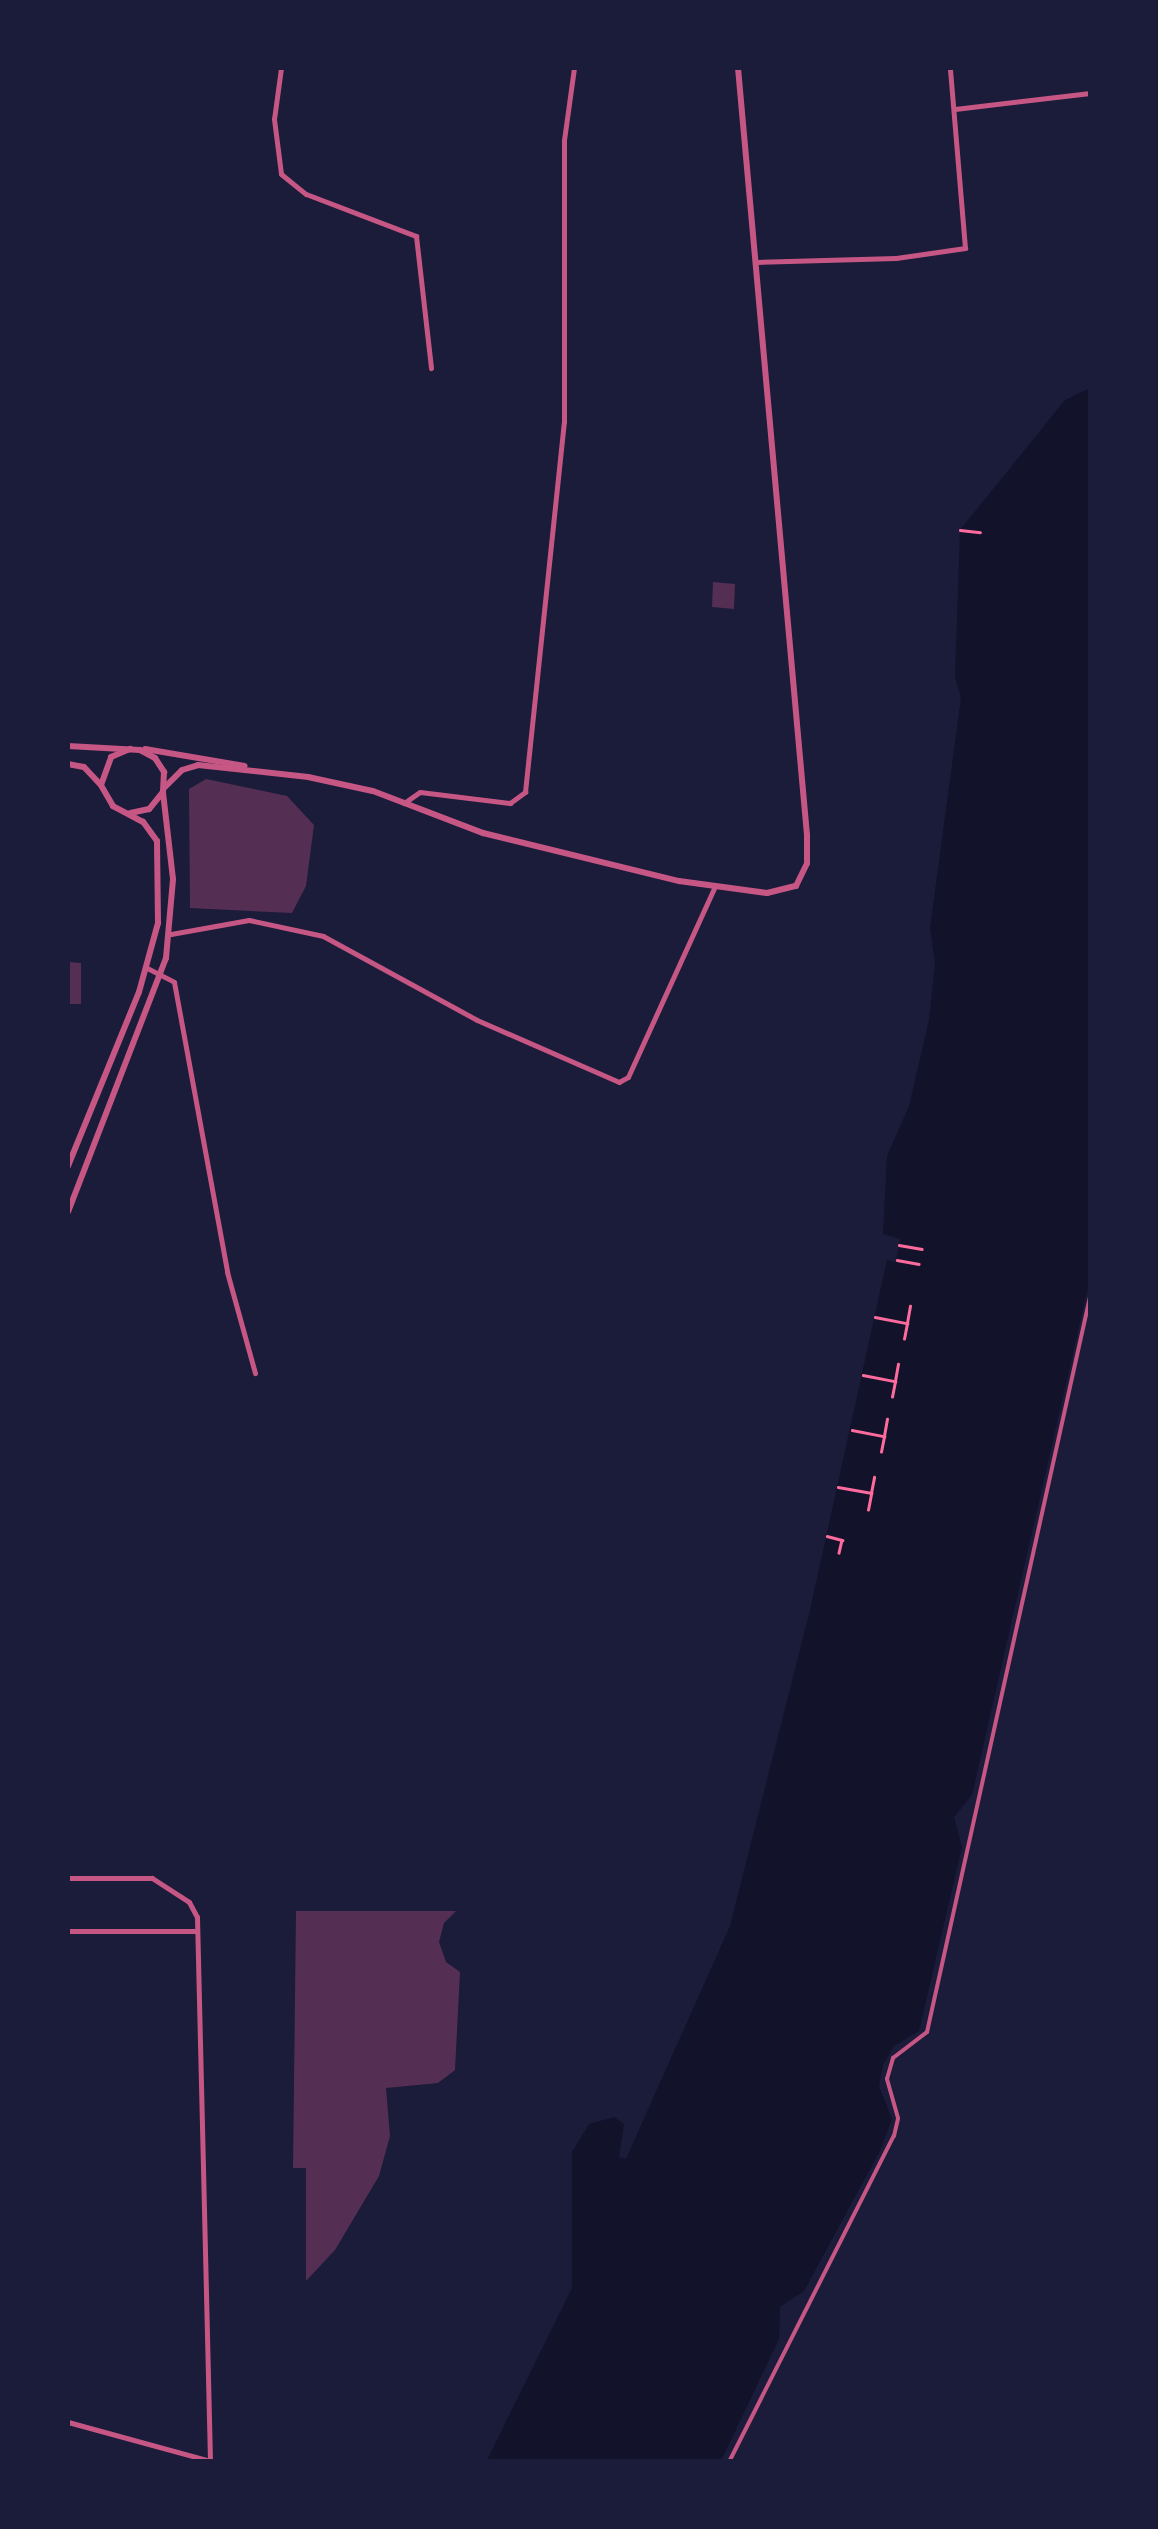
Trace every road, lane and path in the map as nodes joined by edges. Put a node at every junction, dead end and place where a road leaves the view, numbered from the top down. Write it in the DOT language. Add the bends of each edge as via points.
graph roads {
  1 [pos="281,68"];
  2 [pos="574,68"];
  3 [pos="738,68"];
  4 [pos="950,68"];
  5 [pos="1090,93"];
  6 [pos="955,109"];
  7 [pos="753,262"];
  8 [pos="431,368"];
  9 [pos="960,530"];
  10 [pos="980,532"];
  11 [pos="68,746"];
  12 [pos="130,749"];
  13 [pos="140,750"];
  14 [pos="68,764"];
  15 [pos="276,774"];
  16 [pos="101,785"];
  17 [pos="164,790"];
  18 [pos="402,805"];
  19 [pos="128,813"];
  20 [pos="714,888"];
  21 [pos="171,934"];
  22 [pos="147,968"];
  23 [pos="162,972"];
  24 [pos="68,1166"];
  25 [pos="68,1212"];
  26 [pos="899,1245"];
  27 [pos="922,1249"];
  28 [pos="896,1260"];
  29 [pos="919,1264"];
  30 [pos="1090,1297"];
  31 [pos="910,1306"];
  32 [pos="875,1317"];
  33 [pos="907,1323"];
  34 [pos="904,1339"];
  35 [pos="898,1364"];
  36 [pos="255,1373"];
  37 [pos="863,1375"];
  38 [pos="895,1381"];
  39 [pos="892,1397"];
  40 [pos="887,1419"];
  41 [pos="852,1430"];
  42 [pos="884,1436"];
  43 [pos="881,1452"];
  44 [pos="874,1477"];
  45 [pos="838,1487"];
  46 [pos="871,1493"];
  47 [pos="868,1510"];
  48 [pos="827,1536"];
  49 [pos="839,1553"];
  50 [pos="68,1878"];
  51 [pos="68,1931"];
  52 [pos="197,1932"];
  53 [pos="68,2422"];
  54 [pos="212,2461"];
  55 [pos="729,2462"];
  1 -- 8 [label="street" via="274,119 282,174 306,194 416,236"];
  2 -- 18 [label="street" via="564,140 564,422 525,792 510,803 420,792"];
  3 -- 7 [label="street"];
  4 -- 6 [label="street"];
  5 -- 6 [label="street"];
  6 -- 7 [label="street" via="964,248 896,258"];
  7 -- 20 [label="street" via="806,863 796,886 780,894"];
  9 -- 10 [label="path"];
  11 -- 12 [label="street"];
  12 -- 13 [label="street"];
  12 -- 16 [label="street" via="112,757"];
  13 -- 15 [label="street" via="170,749"];
  13 -- 17 [label="street" via="160,764"];
  14 -- 16 [label="street" via="84,766"];
  15 -- 17 [label="street" via="198,765"];
  15 -- 18 [label="street" via="346,783"];
  16 -- 19 [label="street" via="113,806"];
  17 -- 19 [label="street" via="149,809"];
  17 -- 21 [label="street" via="172,844"];
  18 -- 20 [label="street" via="483,833"];
  19 -- 22 [label="street" via="154,834 159,856 158,923"];
  20 -- 21 [label="street" via="628,1077 619,1082 478,1020 323,936 249,920"];
  21 -- 23 [label="street"];
  22 -- 23 [label="street"];
  22 -- 24 [label="street"];
  23 -- 25 [label="street"];
  23 -- 36 [label="street" via="174,982 227,1272"];
  26 -- 27 [label="path"];
  28 -- 29 [label="path"];
  30 -- 55 [label="street" via="927,2032 893,2058 886,2079 898,2118 894,2136"];
  31 -- 33 [label="path"];
  32 -- 33 [label="path"];
  33 -- 34 [label="path"];
  35 -- 38 [label="path"];
  37 -- 38 [label="path"];
  38 -- 39 [label="path"];
  40 -- 42 [label="path"];
  41 -- 42 [label="path"];
  42 -- 43 [label="path"];
  44 -- 46 [label="path"];
  45 -- 46 [label="path"];
  46 -- 47 [label="path"];
  48 -- 49 [label="path" via="842,1540"];
  50 -- 52 [label="street" via="160,1882 194,1908"];
  51 -- 52 [label="street"];
  52 -- 54 [label="street"];
  53 -- 54 [label="street"];
}
